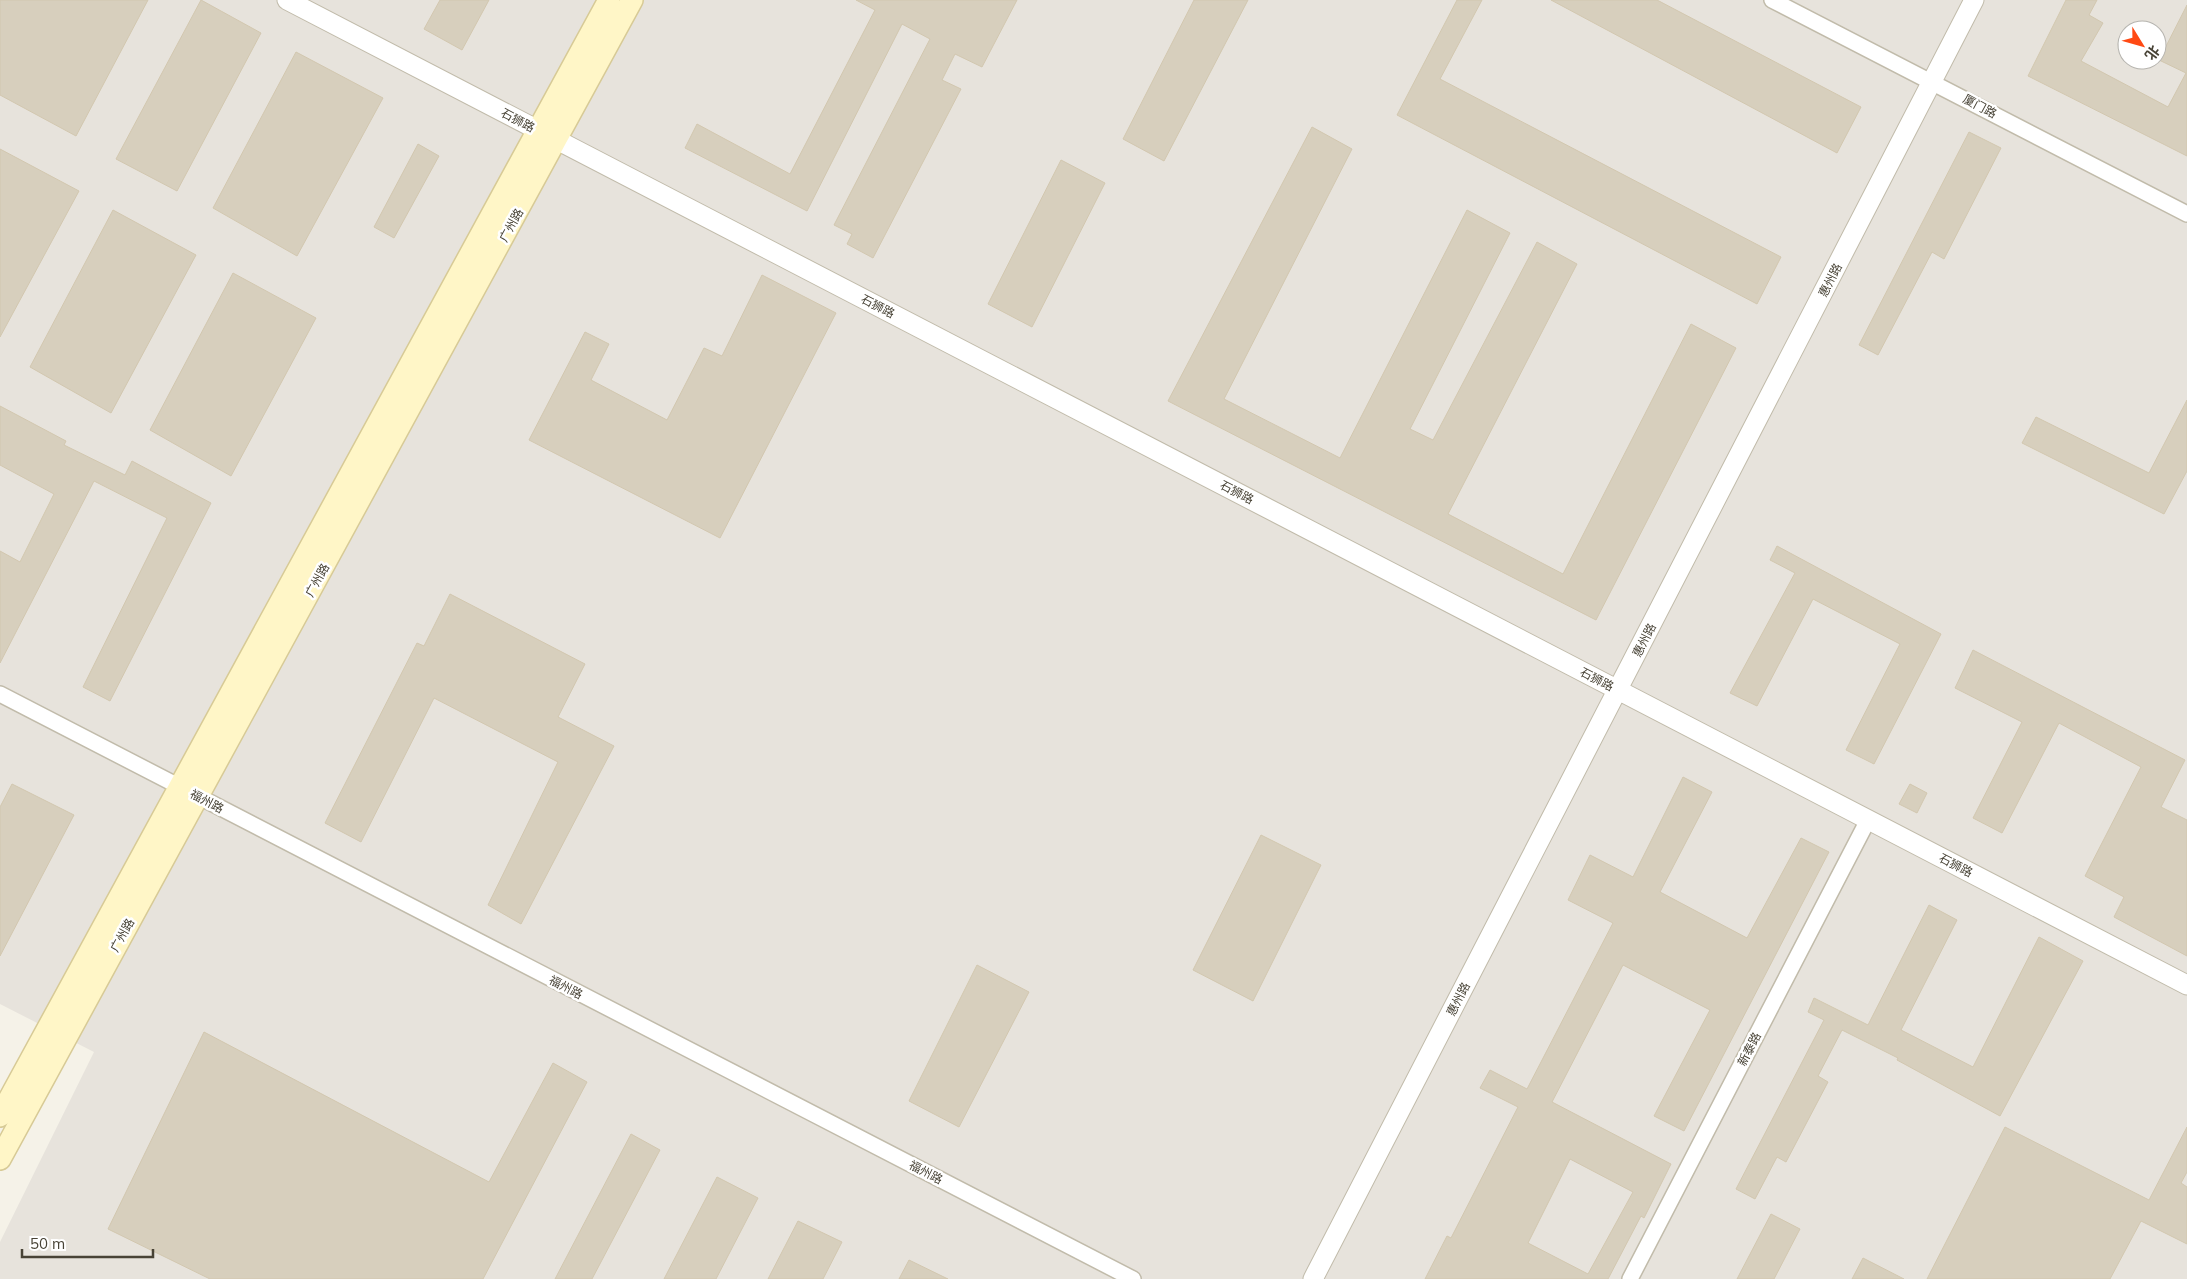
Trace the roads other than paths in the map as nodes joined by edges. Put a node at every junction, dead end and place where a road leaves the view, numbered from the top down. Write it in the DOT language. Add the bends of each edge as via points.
graph roads {
  1 [pos="287,0"];
  2 [pos="609,0"];
  3 [pos="632,0"];
  4 [pos="1772,0"];
  5 [pos="1974,0"];
  6 [pos="548,136"];
  7 [pos="2187,214"];
  8 [pos="0,694"];
  9 [pos="189,792"];
  10 [pos="1868,820"];
  11 [pos="2187,985"];
  12 [pos="0,1116"];
  13 [pos="0,1159"];
  14 [pos="1133,1279"];
  15 [pos="1314,1279"];
  16 [pos="1630,1279"];
  1 -- 6 [label="street, 石狮路"];
  2 -- 6 [label="main road, 广州路"];
  3 -- 6 [label="main road, 广州路"];
  4 -- 7 [label="street, 厦门路"];
  5 -- 15 [label="street, 惠州路"];
  6 -- 9 [label="main road, 广州路"];
  6 -- 10 [label="street, 石狮路"];
  8 -- 9 [label="street, 福州路"];
  9 -- 12 [label="main road, 广州路"];
  9 -- 13 [label="main road, 广州路"];
  9 -- 14 [label="street, 福州路"];
  10 -- 11 [label="street, 石狮路"];
  10 -- 16 [label="street, 新泰路"];
}
